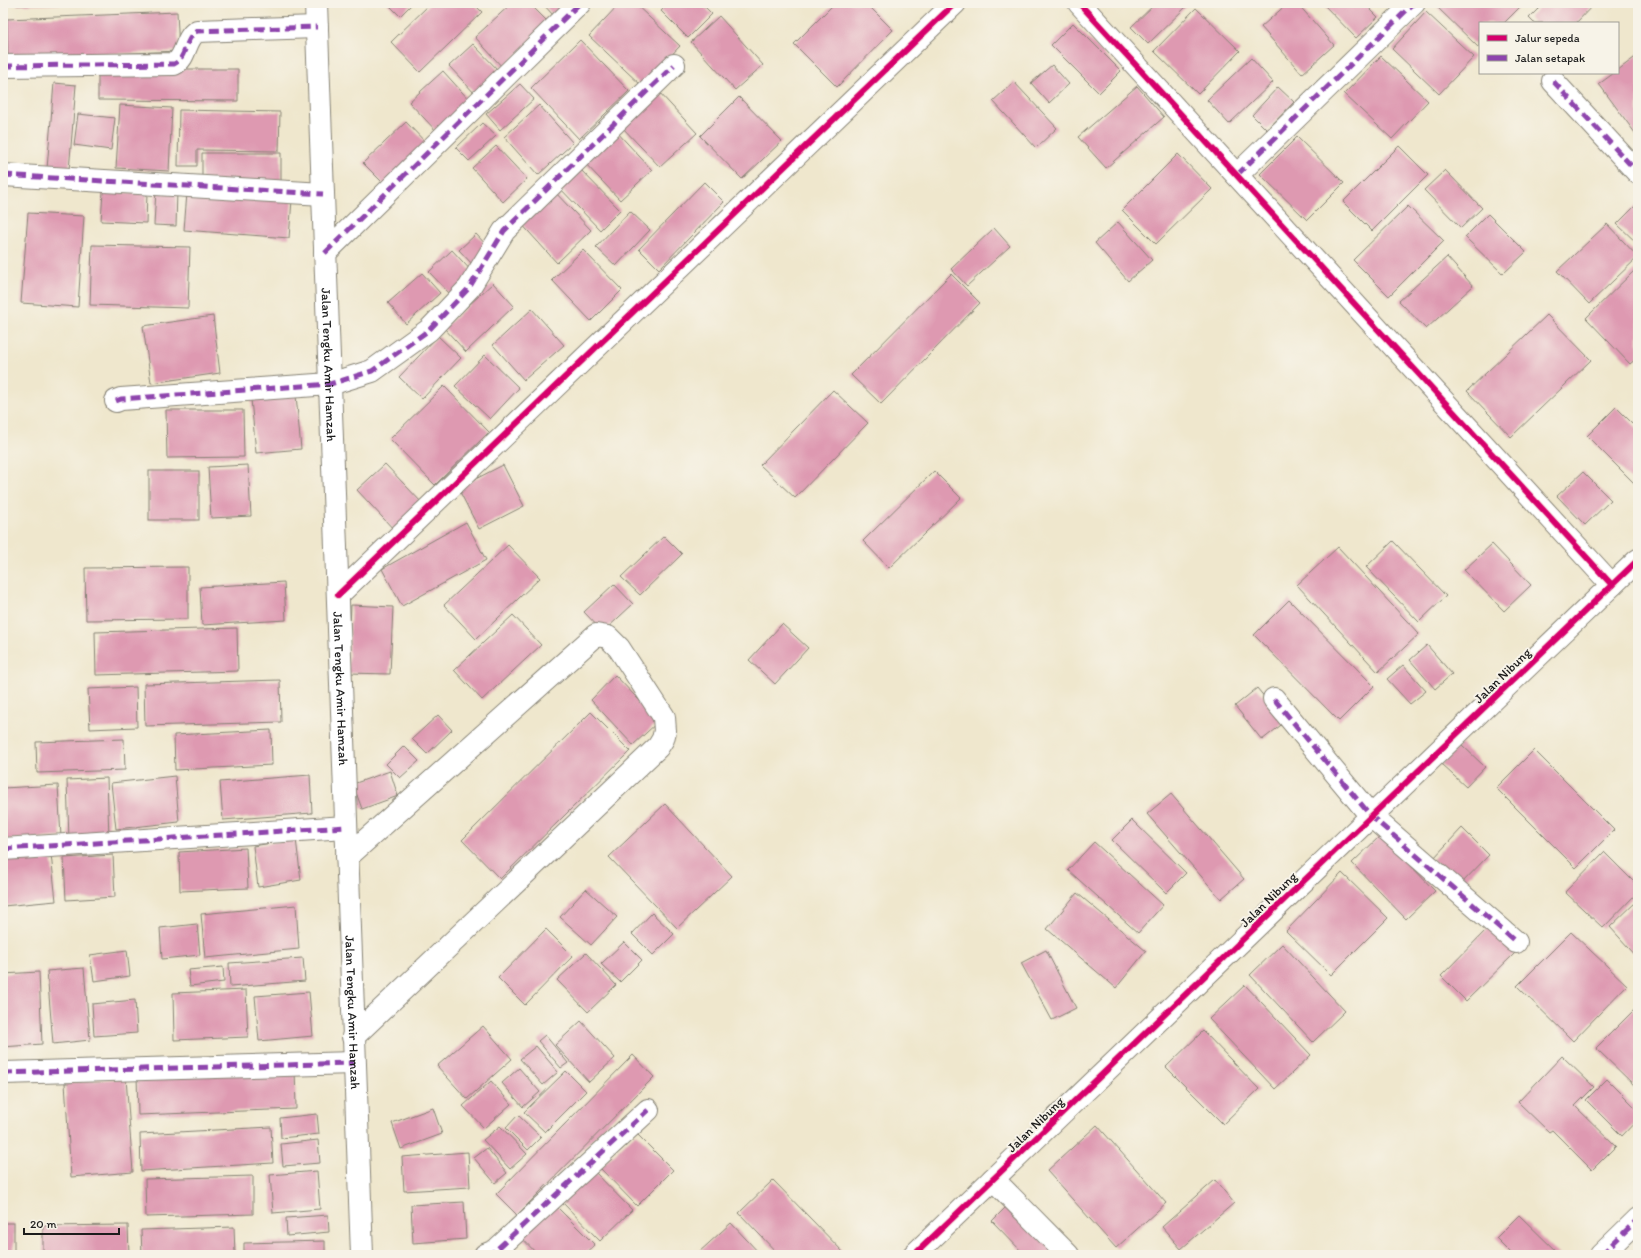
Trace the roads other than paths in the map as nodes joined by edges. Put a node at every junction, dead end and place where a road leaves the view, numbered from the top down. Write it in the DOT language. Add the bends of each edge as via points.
graph roads {
  1 [pos="316,3"];
  2 [pos="580,3"];
  3 [pos="955,3"];
  4 [pos="1079,3"];
  5 [pos="1414,3"];
  6 [pos="317,27"];
  7 [pos="674,65"];
  8 [pos="3,66"];
  9 [pos="1553,81"];
  10 [pos="1638,173"];
  11 [pos="3,175"];
  12 [pos="1237,175"];
  13 [pos="323,194"];
  14 [pos="325,253"];
  15 [pos="330,384"];
  16 [pos="116,401"];
  17 [pos="1638,560"];
  18 [pos="1612,585"];
  19 [pos="338,595"];
  20 [pos="1274,699"];
  21 [pos="1371,816"];
  22 [pos="346,827"];
  23 [pos="3,850"];
  24 [pos="347,857"];
  25 [pos="1516,942"];
  26 [pos="353,1037"];
  27 [pos="354,1063"];
  28 [pos="3,1073"];
  29 [pos="648,1110"];
  30 [pos="993,1179"];
  31 [pos="1638,1220"];
  32 [pos="362,1255"];
  33 [pos="485,1255"];
  34 [pos="914,1255"];
  35 [pos="1068,1255"];
  36 [pos="1601,1255"];
  1 -- 6 [label="street, Jalan Tengku Amir Hamzah"];
  2 -- 14 [label="street"];
  3 -- 19 [label="street"];
  4 -- 12 [label="street"];
  5 -- 12 [label="street"];
  6 -- 8 [label="street" via="197,31 188,39 181,59 174,64"];
  6 -- 13 [label="street, Jalan Tengku Amir Hamzah"];
  7 -- 15 [label="street" via="504,231 468,288 429,330 372,371"];
  9 -- 10 [label="street"];
  11 -- 13 [label="street"];
  12 -- 18 [label="street"];
  13 -- 14 [label="street, Jalan Tengku Amir Hamzah"];
  14 -- 15 [label="street, Jalan Tengku Amir Hamzah"];
  15 -- 16 [label="street"];
  15 -- 19 [label="street, Jalan Tengku Amir Hamzah"];
  17 -- 18 [label="street, Jalan Nibung"];
  18 -- 21 [label="street, Jalan Nibung"];
  19 -- 22 [label="street, Jalan Tengku Amir Hamzah"];
  20 -- 21 [label="street"];
  21 -- 25 [label="street"];
  21 -- 30 [label="street, Jalan Nibung"];
  22 -- 23 [label="street"];
  22 -- 24 [label="street, Jalan Tengku Amir Hamzah"];
  24 -- 26 [label="street, Jalan Tengku Amir Hamzah"];
  24 -- 26 [label="street" via="596,635 608,637 619,648 664,717 665,731 658,747"];
  26 -- 27 [label="street, Jalan Tengku Amir Hamzah"];
  27 -- 28 [label="street"];
  27 -- 32 [label="street, Jalan Tengku Amir Hamzah"];
  29 -- 33 [label="street" via="495,1250"];
  30 -- 34 [label="street, Jalan Nibung"];
  30 -- 35 [label="street"];
  31 -- 36 [label="street"];
}
